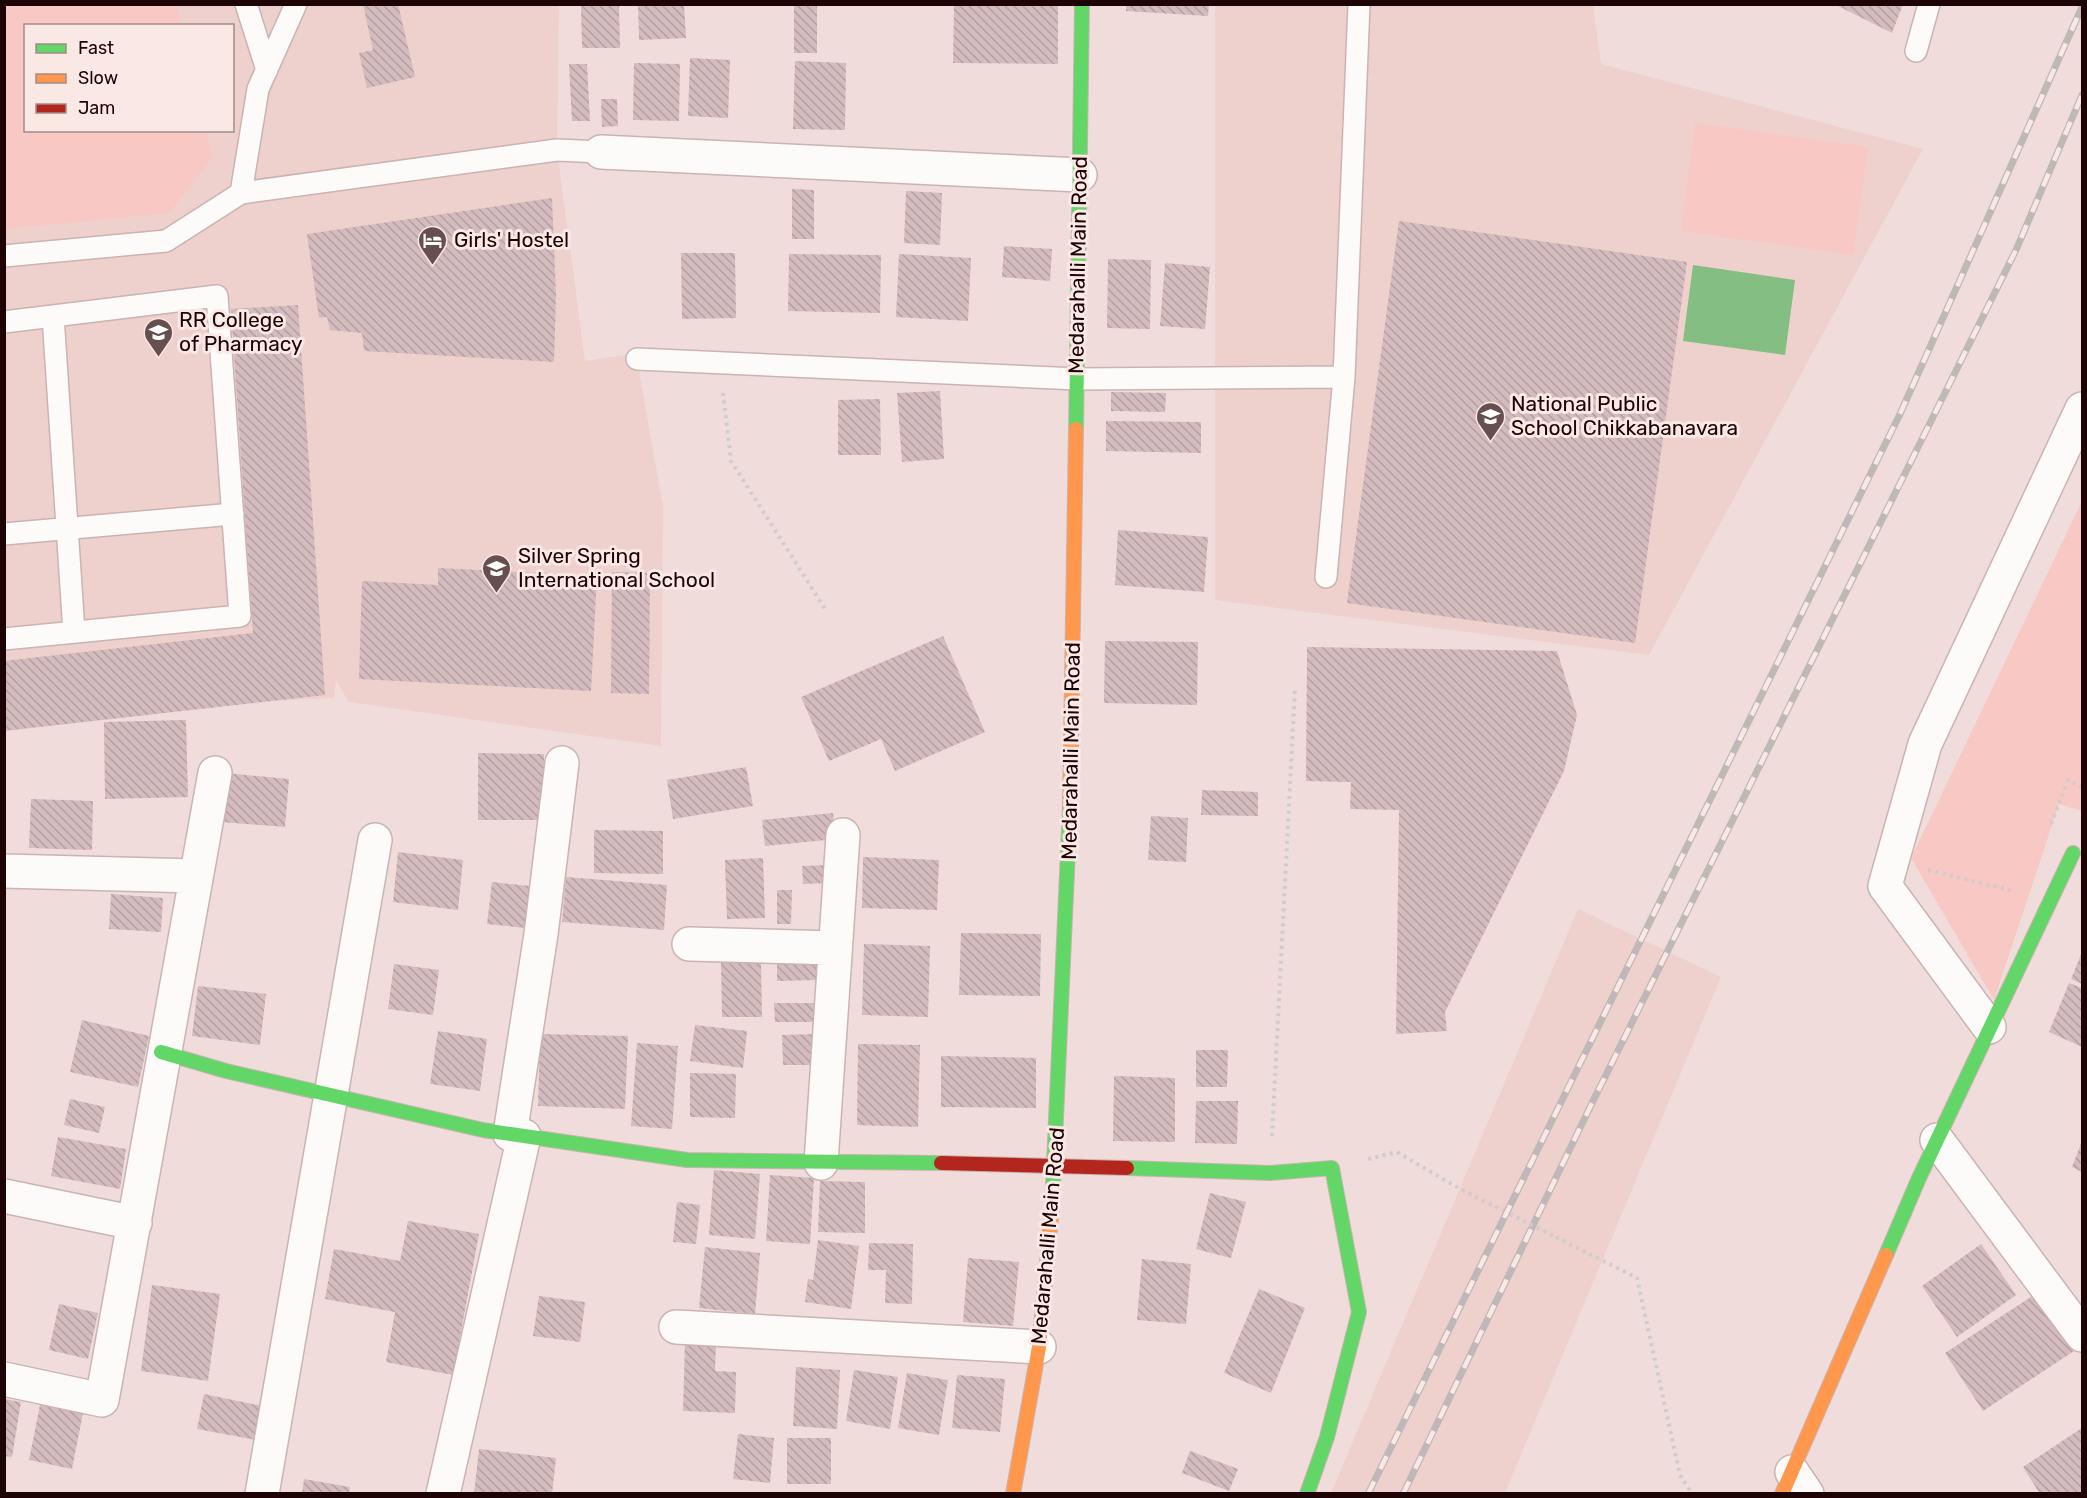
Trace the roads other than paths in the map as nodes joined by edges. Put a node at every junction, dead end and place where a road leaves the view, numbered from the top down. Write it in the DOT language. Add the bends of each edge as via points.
graph roads {
  1 [pos="246,4"];
  2 [pos="296,4"];
  3 [pos="1082,4"];
  4 [pos="1359,4"];
  5 [pos="1929,4"];
  6 [pos="1916,51"];
  7 [pos="267,70"];
  8 [pos="601,152"];
  9 [pos="1080,174"];
  10 [pos="241,193"];
  11 [pos="4,256"];
  12 [pos="53,316"];
  13 [pos="4,322"];
  14 [pos="637,359"];
  15 [pos="1344,377"];
  16 [pos="1077,379"];
  17 [pos="2082,409"];
  18 [pos="233,514"];
  19 [pos="67,528"];
  20 [pos="4,534"];
  21 [pos="1326,576"];
  22 [pos="74,632"];
  23 [pos="4,639"];
  24 [pos="562,763"];
  25 [pos="215,773"];
  26 [pos="843,835"];
  27 [pos="375,840"];
  28 [pos="2073,853"];
  29 [pos="4,871"];
  30 [pos="196,876"];
  31 [pos="689,944"];
  32 [pos="836,948"];
  33 [pos="1989,1028"];
  34 [pos="162,1053"];
  35 [pos="330,1094"];
  36 [pos="517,1135"];
  37 [pos="1937,1140"];
  38 [pos="821,1163"];
  39 [pos="1056,1165"];
  40 [pos="4,1196"];
  41 [pos="135,1223"];
  42 [pos="676,1328"];
  43 [pos="2082,1335"];
  44 [pos="1039,1347"];
  45 [pos="4,1379"];
  46 [pos="1794,1486"];
  47 [pos="262,1494"];
  48 [pos="443,1494"];
  49 [pos="1013,1494"];
  50 [pos="1307,1494"];
  1 -- 7 [label="lane"];
  2 -- 7 [label="lane"];
  3 -- 9 [label="street, Medarahalli Main Road"];
  4 -- 15 [label="lane"];
  5 -- 6 [label="lane"];
  7 -- 10 [label="lane" via="258,89"];
  8 -- 9 [label="street"];
  8 -- 10 [label="lane" via="557,150"];
  9 -- 16 [label="street, Medarahalli Main Road"];
  10 -- 11 [label="lane" via="166,241"];
  12 -- 13 [label="lane"];
  12 -- 18 [label="lane" via="217,296"];
  12 -- 19 [label="lane"];
  14 -- 16 [label="lane"];
  15 -- 16 [label="lane"];
  15 -- 21 [label="lane"];
  16 -- 39 [label="street, Medarahalli Main Road" via="1071,798"];
  17 -- 33 [label="street" via="1925,744 1885,886"];
  18 -- 19 [label="lane"];
  18 -- 22 [label="lane" via="240,616"];
  19 -- 20 [label="lane"];
  19 -- 22 [label="lane"];
  22 -- 23 [label="lane"];
  24 -- 36 [label="street"];
  25 -- 30 [label="street"];
  26 -- 32 [label="street"];
  27 -- 35 [label="street"];
  28 -- 33 [label="street"];
  29 -- 30 [label="street"];
  30 -- 34 [label="street"];
  31 -- 32 [label="street"];
  32 -- 38 [label="street"];
  33 -- 37 [label="street"];
  34 -- 35 [label="street"];
  34 -- 41 [label="street"];
  35 -- 36 [label="street"];
  35 -- 47 [label="street"];
  36 -- 38 [label="street" via="687,1160"];
  36 -- 48 [label="street"];
  37 -- 43 [label="street"];
  37 -- 46 [label="street"];
  38 -- 39 [label="street"];
  39 -- 44 [label="street, Medarahalli Main Road"];
  39 -- 50 [label="street" via="1270,1173 1332,1168 1359,1312 1327,1437"];
  40 -- 41 [label="street"];
  41 -- 45 [label="street" via="102,1400"];
  42 -- 44 [label="street"];
  44 -- 49 [label="street, Medarahalli Main Road"];
}
